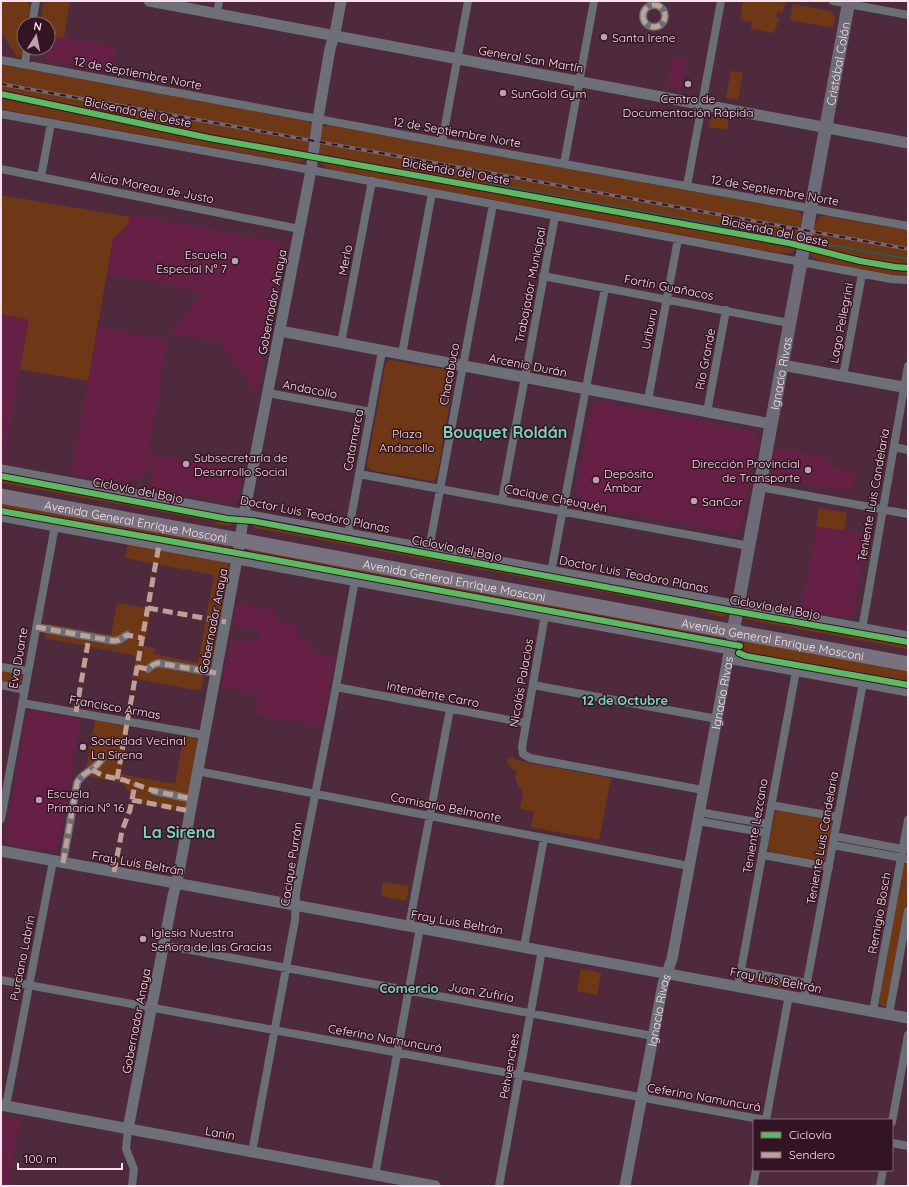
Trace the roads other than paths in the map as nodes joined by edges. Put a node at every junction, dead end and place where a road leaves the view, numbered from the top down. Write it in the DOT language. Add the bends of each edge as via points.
graph roads {
  1 [pos="36,1"];
  2 [pos="149,1"];
  3 [pos="219,1"];
  4 [pos="341,1"];
  5 [pos="468,1"];
  6 [pos="594,1"];
  7 [pos="721,1"];
  8 [pos="833,1"];
  9 [pos="849,2"];
  10 [pos="217,14"];
  11 [pos="908,15"];
  12 [pos="33,16"];
  13 [pos="334,35"];
  14 [pos="26,56"];
  15 [pos="457,58"];
  16 [pos="1,60"];
  17 [pos="24,64"];
  18 [pos="579,81"];
  19 [pos="702,104"];
  20 [pos="1,114"];
  21 [pos="318,118"];
  22 [pos="52,123"];
  23 [pos="826,127"];
  24 [pos="442,142"];
  25 [pos="908,143"];
  26 [pos="564,164"];
  27 [pos="1,169"];
  28 [pos="311,170"];
  29 [pos="41,177"];
  30 [pos="372,181"];
  31 [pos="687,186"];
  32 [pos="432,193"];
  33 [pos="493,204"];
  34 [pos="810,209"];
  35 [pos="555,216"];
  36 [pos="908,226"];
  37 [pos="299,229"];
  38 [pos="678,239"];
  39 [pos="800,262"];
  40 [pos="862,274"];
  41 [pos="543,276"];
  42 [pos="908,280"];
  43 [pos="605,288"];
  44 [pos="666,299"];
  45 [pos="726,310"];
  46 [pos="789,323"];
  47 [pos="280,331"];
  48 [pos="341,343"];
  49 [pos="382,351"];
  50 [pos="402,354"];
  51 [pos="782,365"];
  52 [pos="463,366"];
  53 [pos="908,366"];
  54 [pos="843,376"];
  55 [pos="525,377"];
  56 [pos="906,387"];
  57 [pos="586,389"];
  58 [pos="268,393"];
  59 [pos="648,400"];
  60 [pos="370,412"];
  61 [pos="707,412"];
  62 [pos="771,424"];
  63 [pos="894,447"];
  64 [pos="908,450"];
  65 [pos="3,472"];
  66 [pos="359,474"];
  67 [pos="760,487"];
  68 [pos="1,488"];
  69 [pos="440,489"];
  70 [pos="1,496"];
  71 [pos="502,500"];
  72 [pos="883,510"];
  73 [pos="563,512"];
  74 [pos="244,514"];
  75 [pos="908,514"];
  76 [pos="3,517"];
  77 [pos="55,526"];
  78 [pos="348,534"];
  79 [pos="241,536"];
  80 [pos="749,546"];
  81 [pos="429,549"];
  82 [pos="237,559"];
  83 [pos="551,572"];
  84 [pos="355,580"];
  85 [pos="738,606"];
  86 [pos="545,615"];
  87 [pos="36,627"];
  88 [pos="734,627"];
  89 [pos="862,629"];
  90 [pos="127,635"];
  91 [pos="908,638"];
  92 [pos="729,654"];
  93 [pos="908,655"];
  94 [pos="908,664"];
  95 [pos="1,667"];
  96 [pos="148,669"];
  97 [pos="28,671"];
  98 [pos="796,671"];
  99 [pos="216,673"];
  100 [pos="863,683"];
  101 [pos="533,685"];
  102 [pos="1,686"];
  103 [pos="336,688"];
  104 [pos="25,690"];
  105 [pos="908,691"];
  106 [pos="22,703"];
  107 [pos="450,709"];
  108 [pos="717,719"];
  109 [pos="526,724"];
  110 [pos="204,735"];
  111 [pos="101,760"];
  112 [pos="198,772"];
  113 [pos="704,790"];
  114 [pos="154,791"];
  115 [pos="315,794"];
  116 [pos="192,798"];
  117 [pos="772,805"];
  118 [pos="429,816"];
  119 [pos="699,816"];
  120 [pos="838,817"];
  121 [pos="1,819"];
  122 [pos="908,820"];
  123 [pos="768,824"];
  124 [pos="766,833"];
  125 [pos="834,836"];
  126 [pos="544,838"];
  127 [pos="833,845"];
  128 [pos="905,850"];
  129 [pos="1,851"];
  130 [pos="762,856"];
  131 [pos="904,859"];
  132 [pos="58,862"];
  133 [pos="689,866"];
  134 [pos="829,867"];
  135 [pos="176,884"];
  136 [pos="296,905"];
  137 [pos="908,911"];
  138 [pos="408,926"];
  139 [pos="420,928"];
  140 [pos="163,946"];
  141 [pos="524,947"];
  142 [pos="542,950"];
  143 [pos="286,968"];
  144 [pos="741,971"];
  145 [pos="667,973"];
  146 [pos="1,980"];
  147 [pos="807,983"];
  148 [pos="29,985"];
  149 [pos="738,986"];
  150 [pos="408,991"];
  151 [pos="789,995"];
  152 [pos="804,998"];
  153 [pos="152,1007"];
  154 [pos="873,1011"];
  155 [pos="531,1013"];
  156 [pos="889,1014"];
  157 [pos="908,1018"];
  158 [pos="274,1030"];
  159 [pos="908,1035"];
  160 [pos="653,1036"];
  161 [pos="397,1052"];
  162 [pos="519,1075"];
  163 [pos="642,1097"];
  164 [pos="3,1106"];
  165 [pos="761,1119"];
  166 [pos="766,1119"];
  167 [pos="893,1119"];
  168 [pos="128,1129"];
  169 [pos="893,1143"];
  170 [pos="908,1146"];
  171 [pos="252,1152"];
  172 [pos="756,1171"];
  173 [pos="883,1171"];
  174 [pos="375,1175"];
  175 [pos="132,1186"];
  176 [pos="434,1186"];
  177 [pos="499,1186"];
  178 [pos="625,1186"];
  179 [pos="753,1186"];
  180 [pos="880,1186"];
  1 -- 12 [label="street"];
  2 -- 10 [label="street, General San Martín"];
  3 -- 10 [label="street"];
  4 -- 13 [label="street, Gobernador Anaya"];
  5 -- 15 [label="street"];
  6 -- 18 [label="street"];
  7 -- 19 [label="street"];
  8 -- 9 [label="street"];
  9 -- 11 [label="street"];
  9 -- 23 [label="main road, Cristóbal Colón"];
  10 -- 13 [label="street, General San Martín"];
  13 -- 15 [label="street, General San Martín"];
  13 -- 21 [label="street, Gobernador Anaya"];
  14 -- 17 [label="street"];
  15 -- 18 [label="street, General San Martín"];
  15 -- 24 [label="street"];
  16 -- 17 [label="street, 12 de Septiembre Norte"];
  17 -- 21 [label="street, 12 de Septiembre Norte"];
  18 -- 19 [label="street, General San Martín"];
  18 -- 26 [label="street"];
  19 -- 23 [label="street, General San Martín"];
  19 -- 31 [label="street"];
  20 -- 22 [label="street"];
  21 -- 24 [label="street, 12 de Septiembre Norte"];
  21 -- 28 [label="street, Gobernador Anaya"];
  22 -- 28 [label="street"];
  22 -- 29 [label="street"];
  23 -- 25 [label="street, General San Martín"];
  23 -- 34 [label="main road, Ignacio Rivas"];
  24 -- 26 [label="street, 12 de Septiembre Norte"];
  26 -- 31 [label="street, 12 de Septiembre Norte"];
  27 -- 29 [label="street, Alicia Moreau de Justo"];
  28 -- 30 [label="street"];
  28 -- 37 [label="street, Gobernador Anaya"];
  29 -- 37 [label="street, Alicia Moreau de Justo"];
  30 -- 32 [label="street"];
  30 -- 48 [label="street, Merlo"];
  31 -- 34 [label="street, 12 de Septiembre Norte"];
  32 -- 33 [label="street"];
  32 -- 50 [label="street"];
  33 -- 35 [label="street"];
  33 -- 52 [label="street, Chacabuco"];
  34 -- 36 [label="street, 12 de Septiembre Norte"];
  34 -- 39 [label="main road, Ignacio Rivas"];
  35 -- 38 [label="street"];
  35 -- 41 [label="street, Trabajador Municipal"];
  37 -- 47 [label="street, Gobernador Anaya"];
  38 -- 39 [label="street"];
  38 -- 44 [label="street, Uriburu"];
  39 -- 40 [label="street"];
  39 -- 46 [label="main road, Ignacio Rivas"];
  40 -- 42 [label="street"];
  40 -- 54 [label="street, Lago Pellegrini"];
  41 -- 43 [label="street, Fortín Guañacos"];
  41 -- 55 [label="street, Trabajador Municipal"];
  43 -- 44 [label="street, Fortín Guañacos"];
  43 -- 57 [label="street"];
  44 -- 45 [label="street, Fortín Guañacos"];
  44 -- 59 [label="street, Uriburu"];
  45 -- 46 [label="street, Fortín Guañacos"];
  45 -- 61 [label="street, Río Grande"];
  46 -- 51 [label="main road, Ignacio Rivas"];
  47 -- 48 [label="street, Arcenio Durán"];
  47 -- 58 [label="street, Gobernador Anaya"];
  48 -- 49 [label="street, Arcenio Durán"];
  49 -- 50 [label="street, Arcenio Durán"];
  49 -- 60 [label="street, Catamarca"];
  50 -- 52 [label="street, Arcenio Durán"];
  51 -- 54 [label="street"];
  51 -- 62 [label="main road, Ignacio Rivas"];
  52 -- 55 [label="street, Arcenio Durán"];
  52 -- 69 [label="street, Chacabuco"];
  53 -- 56 [label="street, Teniente Luis Candelaria"];
  54 -- 56 [label="street"];
  55 -- 57 [label="street, Arcenio Durán"];
  55 -- 71 [label="street, Trabajador Municipal"];
  56 -- 63 [label="street, Teniente Luis Candelaria"];
  57 -- 59 [label="street, Arcenio Durán"];
  57 -- 73 [label="street"];
  58 -- 60 [label="street, Andacollo"];
  58 -- 74 [label="street, Gobernador Anaya"];
  59 -- 61 [label="street, Arcenio Durán"];
  60 -- 66 [label="street, Catamarca"];
  61 -- 62 [label="street, Arcenio Durán"];
  62 -- 67 [label="main road, Ignacio Rivas"];
  63 -- 64 [label="street"];
  63 -- 72 [label="street, Teniente Luis Candelaria"];
  65 -- 74 [label="street, Doctor Luis Teodoro Planas"];
  66 -- 69 [label="street, Cacique Cheuquén"];
  66 -- 78 [label="street, Catamarca"];
  67 -- 72 [label="street"];
  67 -- 80 [label="main road, Ignacio Rivas"];
  68 -- 79 [label="highway, Avenida General Enrique Mosconi"];
  69 -- 71 [label="street, Cacique Cheuquén"];
  69 -- 81 [label="street, Chacabuco"];
  70 -- 79 [label="highway, Avenida General Enrique Mosconi"];
  71 -- 73 [label="street, Cacique Cheuquén"];
  72 -- 75 [label="street"];
  72 -- 89 [label="street, Teniente Luis Candelaria"];
  73 -- 80 [label="street, Cacique Cheuquén"];
  73 -- 83 [label="street"];
  74 -- 78 [label="street, Doctor Luis Teodoro Planas"];
  74 -- 79 [label="street, Gobernador Anaya"];
  76 -- 77 [label="street"];
  77 -- 82 [label="street"];
  77 -- 87 [label="street, Eva Duarte"];
  78 -- 81 [label="street, Doctor Luis Teodoro Planas"];
  79 -- 82 [label="street, Gobernador Anaya"];
  79 -- 88 [label="highway, Avenida General Enrique Mosconi"];
  80 -- 85 [label="main road, Ignacio Rivas"];
  81 -- 83 [label="street, Doctor Luis Teodoro Planas"];
  82 -- 84 [label="street"];
  82 -- 99 [label="street, Gobernador Anaya"];
  83 -- 85 [label="street, Doctor Luis Teodoro Planas"];
  84 -- 86 [label="street"];
  84 -- 103 [label="street, Cacique Purrán"];
  85 -- 88 [label="main road, Ignacio Rivas"];
  85 -- 89 [label="street, Doctor Luis Teodoro Planas"];
  86 -- 92 [label="street"];
  86 -- 101 [label="street, Nicolás Palacios"];
  87 -- 90 [label="street" via="114,641"];
  87 -- 97 [label="street, Eva Duarte"];
  88 -- 92 [label="street, Ignacio Rivas"];
  88 -- 93 [label="highway, Avenida General Enrique Mosconi"];
  88 -- 94 [label="highway, Avenida General Enrique Mosconi"];
  89 -- 91 [label="street, Doctor Luis Teodoro Planas"];
  92 -- 98 [label="street"];
  92 -- 108 [label="street, Ignacio Rivas"];
  95 -- 97 [label="street"];
  96 -- 99 [label="street" via="158,663"];
  97 -- 104 [label="street, Eva Duarte"];
  98 -- 100 [label="street"];
  98 -- 117 [label="street, Teniente Lezcano"];
  99 -- 110 [label="street, Gobernador Anaya"];
  100 -- 105 [label="street"];
  100 -- 120 [label="street, Teniente Luis Candelaria"];
  101 -- 108 [label="street"];
  101 -- 109 [label="street, Nicolás Palacios"];
  102 -- 104 [label="street"];
  103 -- 107 [label="street, Intendente Carro"];
  103 -- 115 [label="street, Cacique Purrán"];
  104 -- 106 [label="street, Eva Duarte"];
  106 -- 110 [label="street, Francisco Armas"];
  106 -- 121 [label="street, Eva Duarte"];
  107 -- 109 [label="street, Intendente Carro"];
  107 -- 118 [label="street"];
  108 -- 113 [label="street, Ignacio Rivas"];
  109 -- 113 [label="street, Nicolás Palacios" via="522,747 523,754 530,758"];
  110 -- 112 [label="street, Gobernador Anaya"];
  111 -- 132 [label="street, Purciano Labrín" via="97,766 80,777 77,783"];
  112 -- 115 [label="street, Comisario Belmonte"];
  112 -- 116 [label="street, Gobernador Anaya"];
  113 -- 119 [label="street, Ignacio Rivas"];
  114 -- 116 [label="street"];
  115 -- 118 [label="street, Comisario Belmonte"];
  115 -- 136 [label="street, Cacique Purrán" via="296,893"];
  116 -- 135 [label="street, Gobernador Anaya"];
  117 -- 120 [label="street"];
  117 -- 123 [label="street, Teniente Lezcano"];
  118 -- 126 [label="street, Comisario Belmonte"];
  118 -- 138 [label="street"];
  119 -- 123 [label="street"];
  119 -- 124 [label="street"];
  119 -- 133 [label="street, Ignacio Rivas"];
  120 -- 125 [label="street, Teniente Luis Candelaria"];
  122 -- 128 [label="street, Remigio Bosch"];
  123 -- 124 [label="street, Teniente Lezcano"];
  124 -- 130 [label="street, Teniente Lezcano"];
  125 -- 127 [label="street, Teniente Luis Candelaria"];
  125 -- 128 [label="street"];
  126 -- 133 [label="street, Comisario Belmonte"];
  126 -- 141 [label="street"];
  127 -- 131 [label="street"];
  127 -- 134 [label="street, Teniente Luis Candelaria"];
  128 -- 131 [label="street, Remigio Bosch"];
  129 -- 132 [label="street, Fray Luis Beltrán"];
  130 -- 134 [label="street"];
  130 -- 144 [label="street, Teniente Lezcano"];
  131 -- 154 [label="street, Remigio Bosch"];
  132 -- 135 [label="street, Fray Luis Beltrán"];
  132 -- 148 [label="street, Purciano Labrín"];
  133 -- 145 [label="street, Ignacio Rivas" via="672,960"];
  134 -- 147 [label="street, Teniente Luis Candelaria"];
  135 -- 136 [label="street, Fray Luis Beltrán"];
  135 -- 140 [label="street, Gobernador Anaya"];
  136 -- 138 [label="street, Fray Luis Beltrán"];
  136 -- 143 [label="street, Cacique Purrán"];
  137 -- 156 [label="street"];
  138 -- 139 [label="street, Fray Luis Beltrán"];
  139 -- 141 [label="street, Fray Luis Beltrán"];
  139 -- 150 [label="street"];
  140 -- 143 [label="street, Juan Zufiría"];
  140 -- 153 [label="street, Gobernador Anaya"];
  141 -- 142 [label="street, Fray Luis Beltrán"];
  142 -- 145 [label="street, Fray Luis Beltrán"];
  142 -- 155 [label="street, Pehuenches"];
  143 -- 150 [label="street, Juan Zufiría"];
  143 -- 158 [label="street, Cacique Purrán"];
  144 -- 147 [label="street, Fray Luis Beltrán"];
  144 -- 149 [label="street, Teniente Lezcano"];
  145 -- 149 [label="street, Fray Luis Beltrán"];
  145 -- 160 [label="street, Ignacio Rivas"];
  146 -- 148 [label="street, Ceferino Namuncurá"];
  147 -- 152 [label="street, Teniente Luis Candelaria"];
  148 -- 153 [label="street, Ceferino Namuncurá"];
  148 -- 164 [label="street, Purciano Labrín"];
  149 -- 151 [label="street, Fray Luis Beltrán"];
  150 -- 155 [label="street, Juan Zufiría"];
  150 -- 161 [label="street"];
  151 -- 152 [label="street, Fray Luis Beltrán"];
  151 -- 166 [label="street"];
  152 -- 154 [label="street, Fray Luis Beltrán"];
  153 -- 158 [label="street, Ceferino Namuncurá"];
  153 -- 168 [label="street, Gobernador Anaya"];
  154 -- 156 [label="street, Fray Luis Beltrán"];
  155 -- 160 [label="street, Juan Zufiría"];
  155 -- 162 [label="street, Pehuenches"];
  156 -- 157 [label="street, Fray Luis Beltrán"];
  158 -- 161 [label="street, Ceferino Namuncurá"];
  158 -- 171 [label="street, Cacique Purrán"];
  159 -- 167 [label="street"];
  160 -- 163 [label="street, Ignacio Rivas"];
  161 -- 162 [label="street, Ceferino Namuncurá"];
  161 -- 174 [label="street"];
  162 -- 163 [label="street, Ceferino Namuncurá"];
  162 -- 177 [label="street, Pehuenches"];
  163 -- 165 [label="street, Ceferino Namuncurá"];
  163 -- 178 [label="street, Ignacio Rivas"];
  164 -- 168 [label="street, Lanín"];
  168 -- 171 [label="street, Lanín"];
  168 -- 175 [label="street, Gobernador Anaya" via="126,1149 134,1169"];
  169 -- 170 [label="street"];
  171 -- 174 [label="street, Lanín"];
  172 -- 179 [label="street"];
  173 -- 180 [label="street"];
  174 -- 176 [label="street, Lanín"];
}
